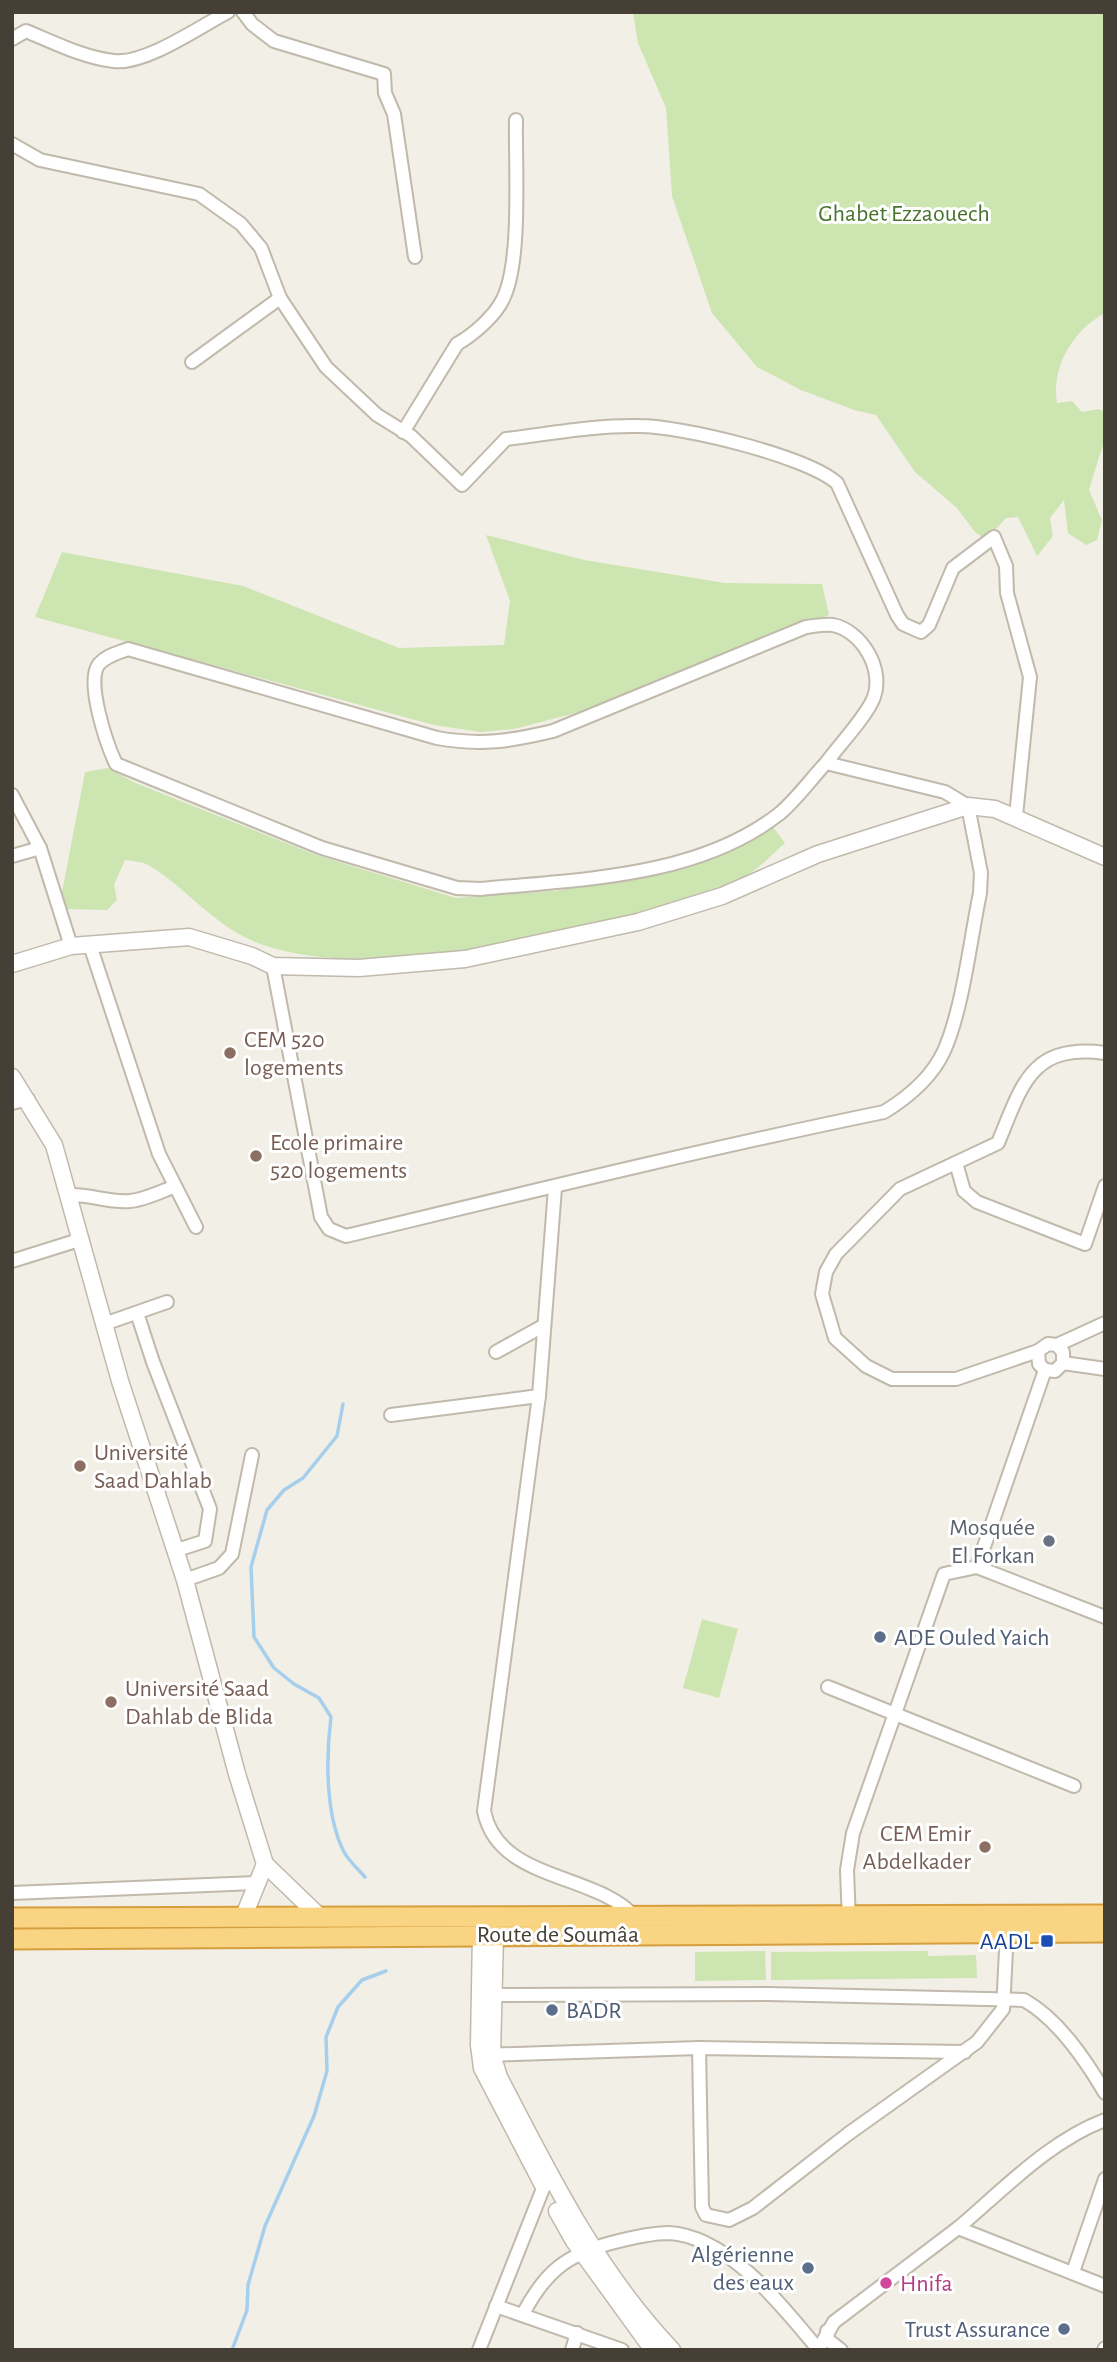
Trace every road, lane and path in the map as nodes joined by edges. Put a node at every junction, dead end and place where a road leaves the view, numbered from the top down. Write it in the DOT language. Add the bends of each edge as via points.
graph roads {
  1 [pos="228,12"];
  2 [pos="243,12"];
  3 [pos="12,39"];
  4 [pos="516,120"];
  5 [pos="12,144"];
  6 [pos="415,257"];
  7 [pos="280,298"];
  8 [pos="192,362"];
  9 [pos="403,432"];
  10 [pos="826,763"];
  11 [pos="12,796"];
  12 [pos="968,806"];
  13 [pos="1016,816"];
  14 [pos="40,849"];
  15 [pos="12,856"];
  16 [pos="1105,857"];
  17 [pos="90,944"];
  18 [pos="71,946"];
  19 [pos="12,964"];
  20 [pos="273,966"];
  21 [pos="1105,1053"];
  22 [pos="12,1077"];
  23 [pos="20,1101"];
  24 [pos="956,1163"];
  25 [pos="1105,1186"];
  26 [pos="173,1187"];
  27 [pos="555,1188"];
  28 [pos="69,1195"];
  29 [pos="1099,1221"];
  30 [pos="196,1227"];
  31 [pos="82,1239"];
  32 [pos="12,1261"];
  33 [pos="167,1302"];
  34 [pos="137,1313"];
  35 [pos="1105,1323"];
  36 [pos="104,1324"];
  37 [pos="543,1326"];
  38 [pos="1057,1345"];
  39 [pos="1038,1351"];
  40 [pos="496,1352"];
  41 [pos="1063,1363"];
  42 [pos="1105,1369"];
  43 [pos="1045,1370"];
  44 [pos="539,1396"];
  45 [pos="391,1415"];
  46 [pos="252,1455"];
  47 [pos="174,1551"];
  48 [pos="977,1567"];
  49 [pos="185,1580"];
  50 [pos="1105,1617"];
  51 [pos="828,1687"];
  52 [pos="894,1712"];
  53 [pos="1074,1786"];
  54 [pos="265,1864"];
  55 [pos="257,1883"];
  56 [pos="12,1893"];
  57 [pos="1105,1914"];
  58 [pos="12,1918"];
  59 [pos="243,1918"];
  60 [pos="321,1918"];
  61 [pos="849,1925"];
  62 [pos="638,1926"];
  63 [pos="1007,1931"];
  64 [pos="1105,1932"];
  65 [pos="488,1934"];
  66 [pos="12,1939"];
  67 [pos="492,1995"];
  68 [pos="1006,1999"];
  69 [pos="699,2048"];
  70 [pos="965,2052"];
  71 [pos="486,2055"];
  72 [pos="1105,2093"];
  73 [pos="1105,2120"];
  74 [pos="1105,2179"];
  75 [pos="544,2186"];
  76 [pos="958,2228"];
  77 [pos="587,2252"];
  78 [pos="1073,2272"];
  79 [pos="1105,2286"];
  80 [pos="496,2306"];
  81 [pos="523,2314"];
  82 [pos="827,2331"];
  83 [pos="577,2333"];
  84 [pos="818,2349"];
  85 [pos="479,2350"];
  86 [pos="572,2350"];
  87 [pos="622,2350"];
  88 [pos="653,2350"];
  89 [pos="672,2350"];
  90 [pos="841,2350"];
  1 -- 3 [label="street" via="139,58 114,61 26,31"];
  2 -- 6 [label="street" via="274,41 384,74"];
  4 -- 9 [label="street" via="513,258 503,299 471,337 457,344"];
  5 -- 7 [label="street" via="40,160 199,194 241,224 261,248"];
  7 -- 8 [label="street"];
  7 -- 9 [label="street" via="326,367 377,415"];
  9 -- 13 [label="street" via="462,485 506,439 640,425 718,439 800,463 837,484 897,615 911,630 921,632 929,625 953,568 994,537 1006,566 1007,593 1030,677"];
  10 -- 10 [label="street" via="780,813 727,845 626,874 457,888 322,848 116,764 108,747 94,677 97,666 109,656 128,649 472,745 554,731 806,627 832,625 849,631 862,643 877,680 874,698"];
  10 -- 12 [label="street" via="945,792"];
  11 -- 14 [label="street"];
  12 -- 13 [label="street" via="995,808"];
  12 -- 20 [label="street" via="818,854 722,896 638,922 465,959 359,968"];
  12 -- 27 [label="street" via="981,873 980,893 953,1021 936,1063 900,1102 884,1112 719,1146"];
  13 -- 16 [label="street"];
  14 -- 15 [label="street"];
  14 -- 18 [label="street"];
  17 -- 18 [label="street"];
  17 -- 20 [label="street" via="189,937"];
  17 -- 26 [label="street"];
  18 -- 19 [label="street"];
  20 -- 27 [label="street" via="321,1217 329,1229 346,1236"];
  21 -- 24 [label="street" via="1062,1052 1039,1063 1022,1085 998,1143"];
  22 -- 23 [label="street"];
  23 -- 28 [label="street" via="54,1145"];
  24 -- 29 [label="street" via="964,1191 977,1202 1085,1244"];
  24 -- 39 [label="street" via="900,1189 836,1254 822,1294 835,1338 866,1366 892,1379 956,1379"];
  25 -- 29 [label="street"];
  26 -- 28 [label="street" via="131,1201"];
  26 -- 30 [label="street"];
  27 -- 37 [label="street"];
  28 -- 31 [label="street"];
  31 -- 32 [label="street"];
  31 -- 36 [label="street"];
  33 -- 34 [label="street"];
  34 -- 36 [label="street"];
  34 -- 47 [label="street" via="210,1509 205,1541"];
  35 -- 38 [label="street"];
  36 -- 47 [label="street"];
  37 -- 40 [label="street"];
  37 -- 44 [label="street"];
  38 -- 39 [label="street" via="1044,1345"];
  38 -- 41 [label="street"];
  39 -- 43 [label="street" via="1039,1364"];
  41 -- 42 [label="street"];
  41 -- 43 [label="street" via="1055,1371"];
  43 -- 48 [label="street"];
  44 -- 45 [label="street"];
  44 -- 62 [label="street" via="484,1811 494,1838 513,1855 545,1873 620,1902"];
  46 -- 49 [label="street" via="232,1554 219,1568"];
  47 -- 49 [label="street"];
  48 -- 50 [label="street"];
  48 -- 52 [label="street" via="944,1574"];
  49 -- 54 [label="street"];
  51 -- 52 [label="street"];
  52 -- 53 [label="street"];
  52 -- 61 [label="street" via="849,1850"];
  54 -- 55 [label="street"];
  54 -- 60 [label="street"];
  55 -- 56 [label="street"];
  55 -- 59 [label="street"];
  57 -- 61 [label="highway, Route de Soumâa"];
  58 -- 59 [label="highway, Route de Soumâa"];
  59 -- 60 [label="highway, Route de Soumâa"];
  60 -- 62 [label="highway, Route de Soumâa"];
  61 -- 62 [label="highway, Route de Soumâa"];
  61 -- 63 [label="highway, Route de Soumâa"];
  62 -- 65 [label="highway, Route de Soumâa"];
  63 -- 64 [label="highway, Route de Soumâa"];
  63 -- 68 [label="street"];
  65 -- 66 [label="highway, Route de Soumâa"];
  65 -- 67 [label="street"];
  65 -- 71 [label="street"];
  67 -- 68 [label="street"];
  67 -- 71 [label="street"];
  68 -- 70 [label="street" via="997,2020"];
  68 -- 72 [label="street" via="1024,2000 1052,2021"];
  69 -- 70 [label="street"];
  69 -- 70 [label="street" via="702,2207 706,2215 729,2220 753,2208"];
  69 -- 71 [label="street"];
  71 -- 75 [label="street" via="488,2083"];
  71 -- 77 [label="street"];
  73 -- 76 [label="street" via="1059,2145"];
  74 -- 78 [label="street"];
  75 -- 77 [label="street"];
  75 -- 80 [label="street"];
  76 -- 78 [label="street"];
  76 -- 82 [label="street"];
  77 -- 81 [label="street" via="556,2267"];
  77 -- 84 [label="street" via="649,2234 670,2233 709,2244 761,2285"];
  77 -- 88 [label="street"];
  77 -- 89 [label="street"];
  78 -- 79 [label="street"];
  80 -- 81 [label="street"];
  80 -- 85 [label="street"];
  81 -- 83 [label="street"];
  82 -- 84 [label="street"];
  82 -- 90 [label="street" via="828,2340"];
  83 -- 86 [label="street"];
  83 -- 87 [label="street"];
}
